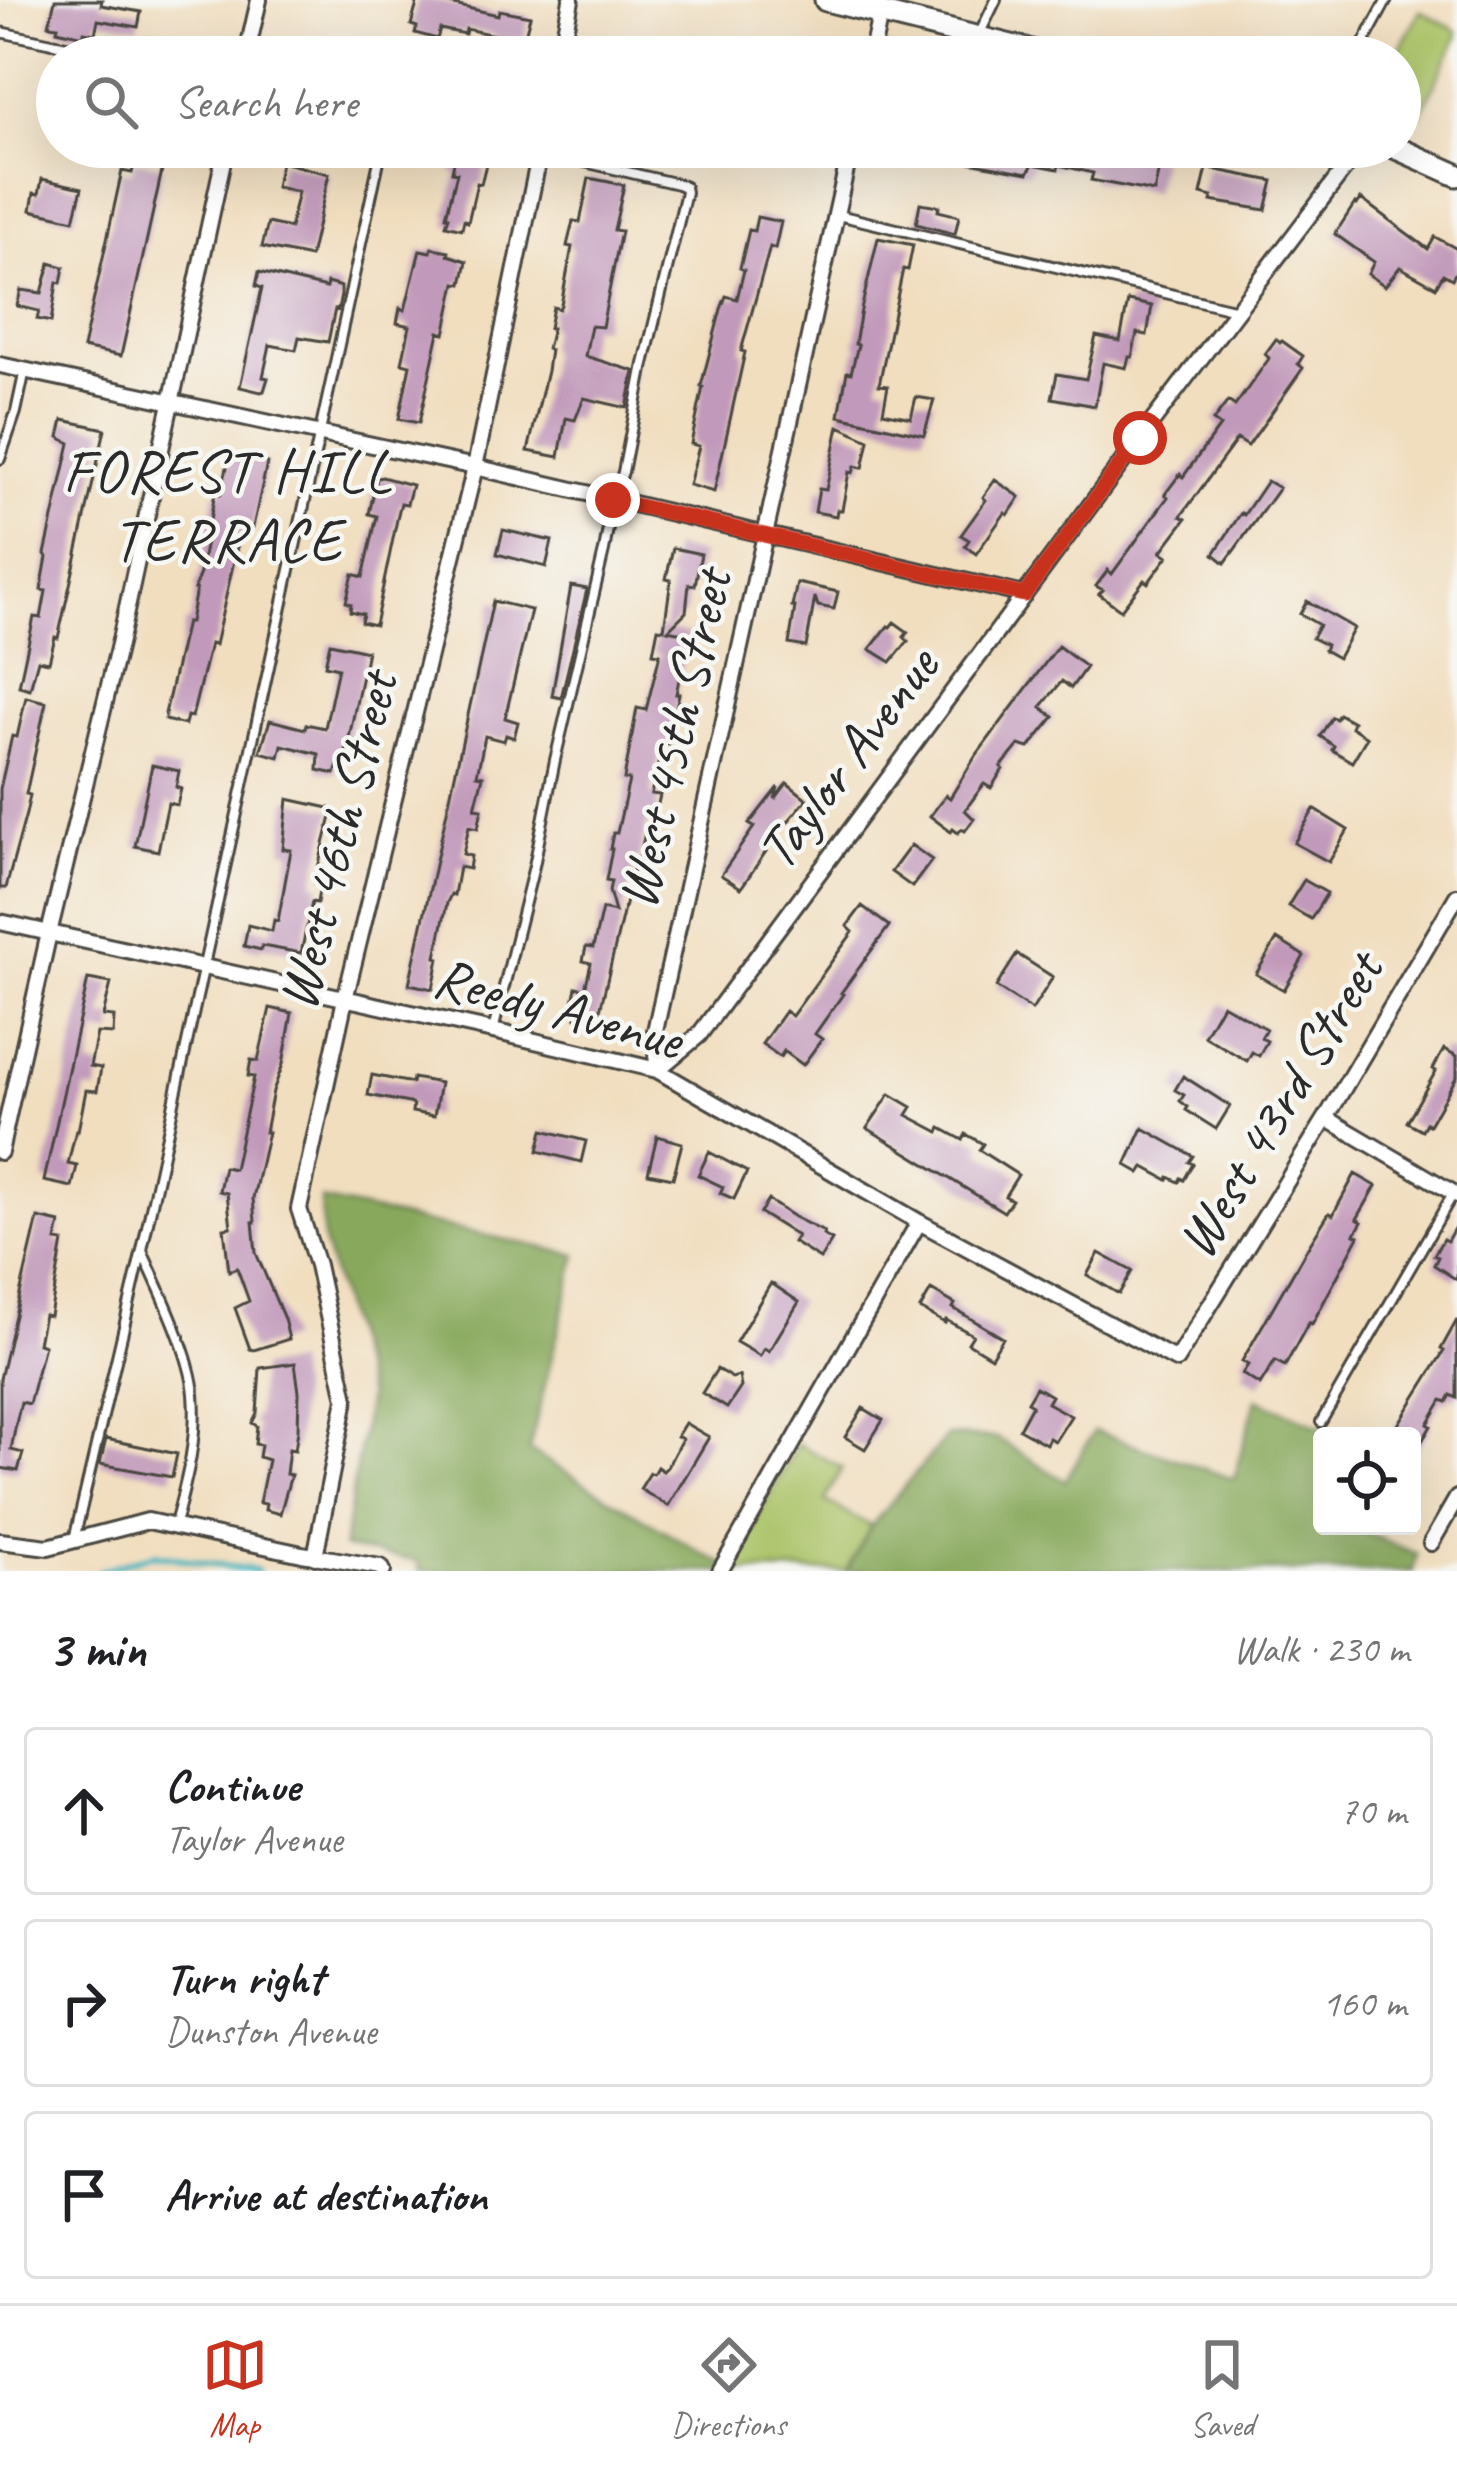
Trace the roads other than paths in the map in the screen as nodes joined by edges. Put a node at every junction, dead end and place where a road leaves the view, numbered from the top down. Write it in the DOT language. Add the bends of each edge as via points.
graph roads {
  1 [pos="259,0"];
  2 [pos="572,0"];
  3 [pos="826,0"];
  4 [pos="996,0"];
  5 [pos="1387,0"];
  6 [pos="880,14"];
  7 [pos="0,32"];
  8 [pos="251,36"];
  9 [pos="564,36"];
  10 [pos="875,36"];
  11 [pos="966,36"];
  12 [pos="979,36"];
  13 [pos="1367,36"];
  14 [pos="36,40"];
  15 [pos="1421,159"];
  16 [pos="221,168"];
  17 [pos="377,168"];
  18 [pos="536,168"];
  19 [pos="615,168"];
  20 [pos="847,168"];
  21 [pos="1345,168"];
  22 [pos="1457,175"];
  23 [pos="837,214"];
  24 [pos="1237,310"];
  25 [pos="0,365"];
  26 [pos="25,370"];
  27 [pos="169,402"];
  28 [pos="318,434"];
  29 [pos="0,459"];
  30 [pos="475,466"];
  31 [pos="613,500"];
  32 [pos="765,535"];
  33 [pos="1024,595"];
  34 [pos="1457,896"];
  35 [pos="0,922"];
  36 [pos="49,933"];
  37 [pos="203,965"];
  38 [pos="345,999"];
  39 [pos="493,1031"];
  40 [pos="657,1070"];
  41 [pos="1326,1118"];
  42 [pos="0,1152"];
  43 [pos="1456,1192"];
  44 [pos="919,1222"];
  45 [pos="142,1250"];
  46 [pos="1176,1360"];
  47 [pos="1321,1422"];
  48 [pos="1457,1498"];
  49 [pos="174,1527"];
  50 [pos="0,1540"];
  51 [pos="74,1540"];
  52 [pos="1431,1543"];
  53 [pos="315,1557"];
  54 [pos="383,1571"];
  55 [pos="720,1571"];
  1 -- 8 [label="street"];
  2 -- 9 [label="street"];
  3 -- 6 [label="main road"];
  4 -- 12 [label="lane"];
  5 -- 13 [label="lane"];
  6 -- 10 [label="street"];
  6 -- 11 [label="main road"];
  7 -- 14 [label="lane"];
  15 -- 22 [label="main road"];
  16 -- 27 [label="street"];
  17 -- 28 [label="lane"];
  18 -- 30 [label="street, West 46th Street"];
  19 -- 31 [label="lane" via="686,192"];
  20 -- 23 [label="street, West 45th Street"];
  21 -- 24 [label="street, Taylor Avenue"];
  23 -- 24 [label="lane"];
  23 -- 32 [label="street, West 45th Street"];
  24 -- 33 [label="street, Taylor Avenue"];
  25 -- 26 [label="street"];
  26 -- 27 [label="street"];
  26 -- 29 [label="lane"];
  27 -- 28 [label="street"];
  27 -- 36 [label="street"];
  28 -- 30 [label="street"];
  28 -- 37 [label="lane"];
  30 -- 31 [label="street"];
  30 -- 38 [label="street, West 46th Street"];
  31 -- 32 [label="street"];
  31 -- 39 [label="lane"];
  32 -- 33 [label="street"];
  32 -- 40 [label="street, West 45th Street" via="655,1031"];
  33 -- 40 [label="street, Taylor Avenue" via="699,1035"];
  34 -- 41 [label="street, West 43rd Street"];
  35 -- 36 [label="street, Reedy Avenue"];
  36 -- 37 [label="street, Reedy Avenue"];
  36 -- 42 [label="street"];
  37 -- 38 [label="street, Reedy Avenue"];
  37 -- 45 [label="lane"];
  38 -- 39 [label="street, Reedy Avenue"];
  38 -- 53 [label="street, West 46th Street" via="299,1209 346,1399"];
  39 -- 40 [label="street, Reedy Avenue"];
  40 -- 44 [label="street, Reedy Avenue"];
  41 -- 43 [label="street"];
  41 -- 46 [label="street, West 43rd Street"];
  43 -- 47 [label="lane"];
  44 -- 46 [label="street, Reedy Avenue"];
  44 -- 55 [label="street"];
  45 -- 49 [label="lane" via="194,1388 195,1429"];
  45 -- 51 [label="lane"];
  48 -- 52 [label="street"];
  49 -- 51 [label="street" via="148,1521"];
  49 -- 53 [label="street"];
  50 -- 51 [label="street" via="48,1547"];
  53 -- 54 [label="street"];
}
